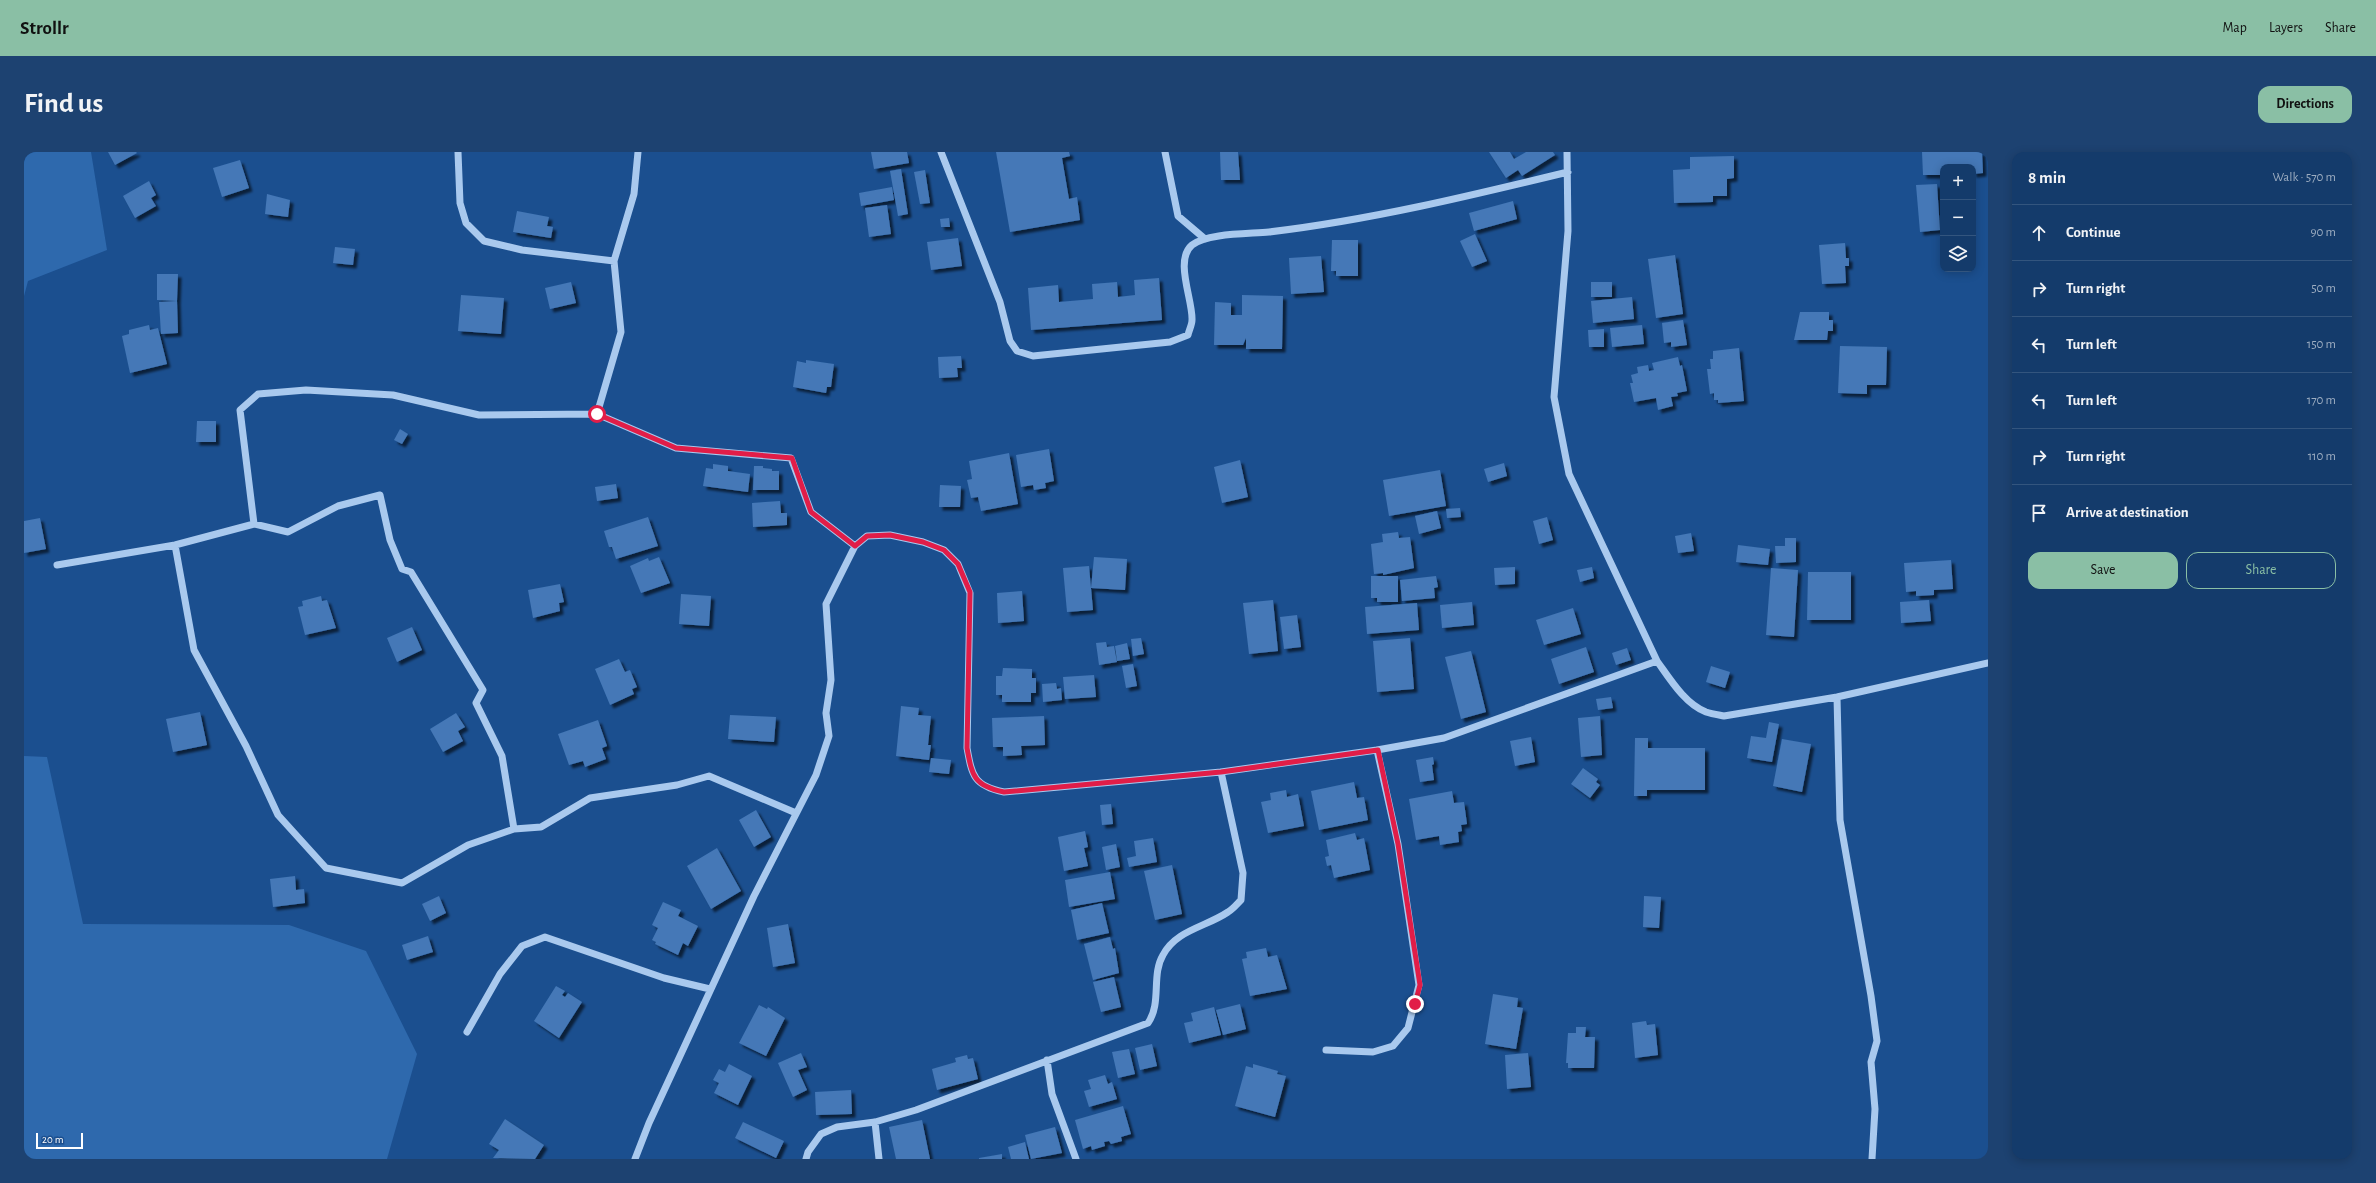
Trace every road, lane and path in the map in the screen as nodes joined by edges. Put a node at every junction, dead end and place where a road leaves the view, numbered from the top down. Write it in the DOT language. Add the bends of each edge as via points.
graph roads {
  1 [pos="458,152"];
  2 [pos="638,152"];
  3 [pos="941,152"];
  4 [pos="1165,152"];
  5 [pos="1567,152"];
  6 [pos="1568,172"];
  7 [pos="1205,239"];
  8 [pos="614,261"];
  9 [pos="597,414"];
  10 [pos="254,524"];
  11 [pos="175,544"];
  12 [pos="855,546"];
  13 [pos="57,565"];
  14 [pos="1657,661"];
  15 [pos="1988,663"];
  16 [pos="1837,697"];
  17 [pos="1378,750"];
  18 [pos="1221,772"];
  19 [pos="796,813"];
  20 [pos="514,829"];
  21 [pos="710,989"];
  22 [pos="467,1032"];
  23 [pos="1326,1050"];
  24 [pos="1047,1060"];
  25 [pos="875,1122"];
  26 [pos="635,1159"];
  27 [pos="806,1159"];
  28 [pos="879,1159"];
  29 [pos="1076,1159"];
  30 [pos="1872,1159"];
  1 -- 8 [label="street" via="460,203 466,223 484,241 522,250"];
  2 -- 8 [label="street" via="634,194"];
  3 -- 7 [label="street" via="1000,302 1010,340 1017,351 1034,356 1170,342 1188,335 1192,320 1183,260 1192,245"];
  4 -- 7 [label="street" via="1178,216"];
  5 -- 6 [label="street"];
  6 -- 7 [label="street" via="1462,198 1372,215 1271,232"];
  6 -- 14 [label="street" via="1568,231 1554,397 1569,474"];
  8 -- 9 [label="street" via="621,332"];
  9 -- 10 [label="street" via="479,415 393,395 306,390 258,394 240,410"];
  9 -- 12 [label="street" via="676,448 792,458 811,512"];
  10 -- 11 [label="street"];
  10 -- 20 [label="street" via="288,532 338,506 380,495 390,540 402,569 411,572 483,690 476,704 502,756"];
  11 -- 13 [label="street"];
  11 -- 20 [label="street" via="194,650 246,746 278,815 326,868 402,883 468,845"];
  12 -- 18 [label="street" via="867,536 890,535 923,542 944,550 958,564 970,592 967,748 971,773 987,789 1004,792"];
  12 -- 19 [label="street" via="826,604 830,680 826,713 829,736 816,775"];
  14 -- 16 [label="street" via="1692,703 1706,712 1724,716"];
  14 -- 17 [label="street" via="1444,738"];
  15 -- 16 [label="street"];
  16 -- 30 [label="street" via="1840,820 1872,996 1877,1042 1871,1062 1875,1109"];
  17 -- 18 [label="street"];
  17 -- 23 [label="street" via="1398,844 1420,985 1408,1028 1393,1046 1373,1052"];
  18 -- 24 [label="street" via="1243,873 1241,900 1228,912 1172,942 1160,961 1155,1008 1148,1023"];
  19 -- 20 [label="street" via="709,776 670,786 590,798 541,827"];
  19 -- 21 [label="street"];
  21 -- 22 [label="street" via="664,978 545,938 522,946 500,974"];
  21 -- 26 [label="street"];
  24 -- 25 [label="street" via="916,1110"];
  24 -- 29 [label="street" via="1052,1094"];
  25 -- 27 [label="street" via="837,1127 821,1134"];
  25 -- 28 [label="street"];
}
